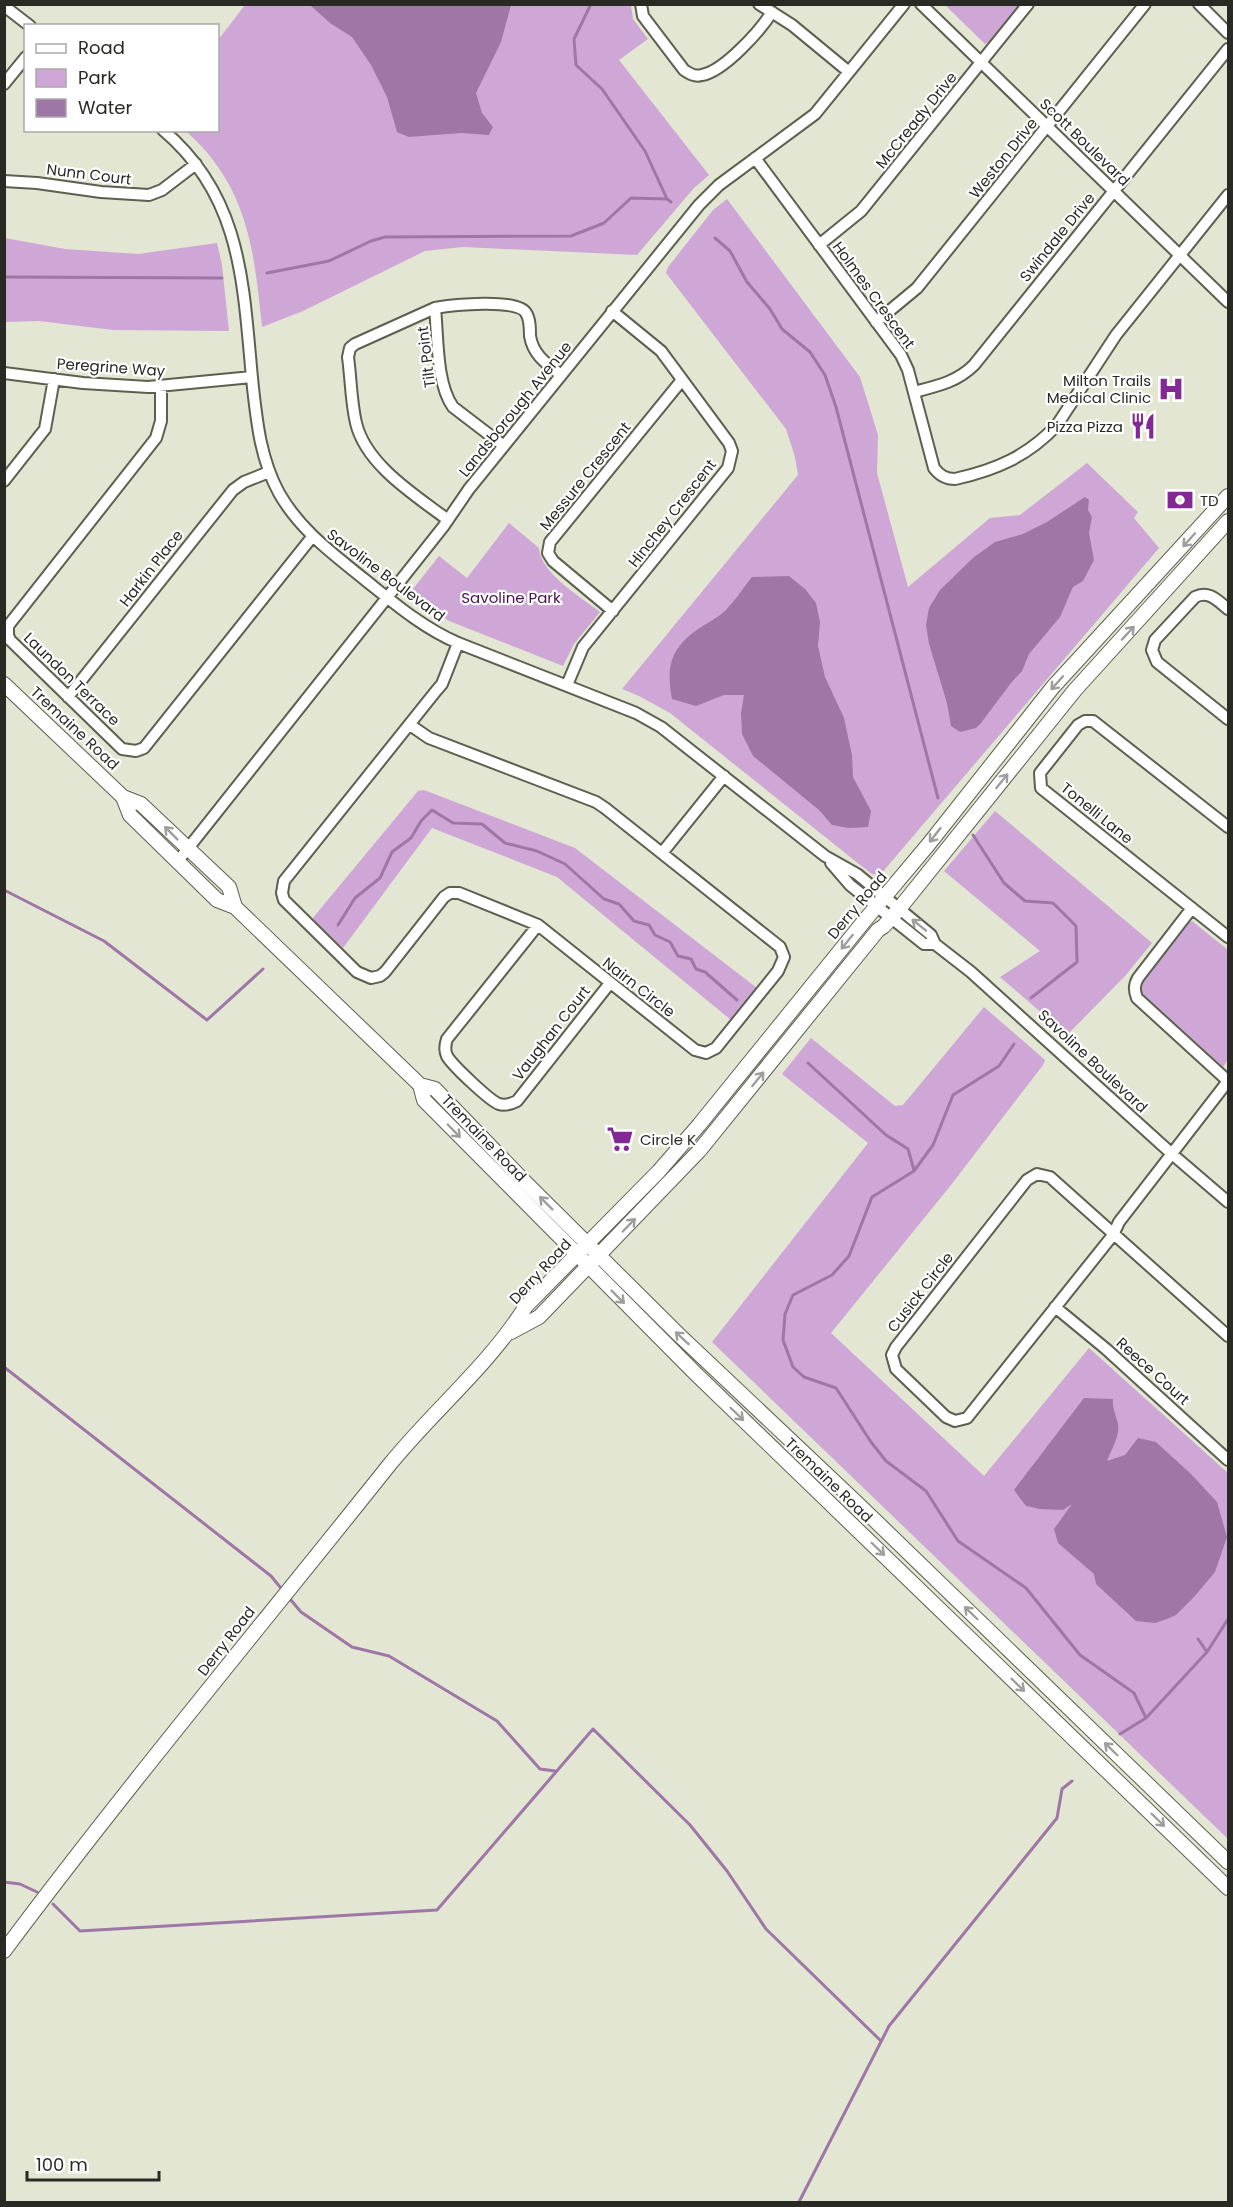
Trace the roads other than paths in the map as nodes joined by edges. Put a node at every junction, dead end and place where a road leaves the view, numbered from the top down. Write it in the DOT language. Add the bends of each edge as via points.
graph roads {
  1 [pos="640,4"];
  2 [pos="759,4"];
  3 [pos="903,4"];
  4 [pos="921,4"];
  5 [pos="1028,4"];
  6 [pos="1146,4"];
  7 [pos="1199,4"];
  8 [pos="4,6"];
  9 [pos="772,12"];
  10 [pos="27,24"];
  11 [pos="1228,33"];
  12 [pos="1228,49"];
  13 [pos="24,59"];
  14 [pos="981,63"];
  15 [pos="849,72"];
  16 [pos="4,84"];
  17 [pos="1047,126"];
  18 [pos="166,132"];
  19 [pos="755,158"];
  20 [pos="196,164"];
  21 [pos="4,181"];
  22 [pos="1114,190"];
  23 [pos="1228,195"];
  24 [pos="819,245"];
  25 [pos="1180,255"];
  26 [pos="1228,302"];
  27 [pos="435,308"];
  28 [pos="612,311"];
  29 [pos="876,322"];
  30 [pos="4,373"];
  31 [pos="561,375"];
  32 [pos="252,377"];
  33 [pos="54,379"];
  34 [pos="682,380"];
  35 [pos="161,387"];
  36 [pos="914,392"];
  37 [pos="504,446"];
  38 [pos="269,472"];
  39 [pos="4,481"];
  40 [pos="1228,496"];
  41 [pos="448,520"];
  42 [pos="1228,521"];
  43 [pos="312,537"];
  44 [pos="388,597"];
  45 [pos="1228,609"];
  46 [pos="613,611"];
  47 [pos="458,643"];
  48 [pos="4,684"];
  49 [pos="567,685"];
  50 [pos="68,697"];
  51 [pos="1228,719"];
  52 [pos="410,725"];
  53 [pos="724,776"];
  54 [pos="123,796"];
  55 [pos="1228,827"];
  56 [pos="187,849"];
  57 [pos="662,853"];
  58 [pos="178,861"];
  59 [pos="881,902"];
  60 [pos="235,907"];
  61 [pos="1192,908"];
  62 [pos="895,913"];
  63 [pos="538,925"];
  64 [pos="1228,937"];
  65 [pos="610,983"];
  66 [pos="1228,1081"];
  67 [pos="420,1085"];
  68 [pos="1172,1154"];
  69 [pos="1228,1202"];
  70 [pos="1113,1234"];
  71 [pos="588,1244"];
  72 [pos="577,1256"];
  73 [pos="600,1256"];
  74 [pos="588,1267"];
  75 [pos="1055,1307"];
  76 [pos="509,1333"];
  77 [pos="1228,1336"];
  78 [pos="1228,1460"];
  79 [pos="1228,1862"];
  80 [pos="1228,1888"];
  81 [pos="4,1952"];
  1 -- 9 [label="street" via="643,16 684,70 699,76 710,73 747,45"];
  2 -- 9 [label="street"];
  3 -- 15 [label="street, Landsborough Avenue"];
  4 -- 14 [label="street, Scott Boulevard"];
  5 -- 14 [label="street, McCready Drive"];
  6 -- 17 [label="street, Weston Drive"];
  7 -- 11 [label="street"];
  8 -- 10 [label="street"];
  9 -- 15 [label="street"];
  12 -- 22 [label="street, Swindale Drive"];
  13 -- 16 [label="street"];
  14 -- 17 [label="street, Scott Boulevard"];
  14 -- 24 [label="street, McCready Drive" via="861,211"];
  15 -- 19 [label="street, Landsborough Avenue" via="814,114"];
  17 -- 22 [label="street, Scott Boulevard"];
  17 -- 29 [label="street, Weston Drive" via="917,288"];
  18 -- 20 [label="street, Savoline Boulevard"];
  19 -- 24 [label="street, Holmes Crescent"];
  19 -- 28 [label="street, Landsborough Avenue" via="699,205"];
  20 -- 21 [label="street, Nunn Court" via="149,195"];
  20 -- 32 [label="street, Savoline Boulevard" via="218,199 234,238"];
  22 -- 25 [label="street, Scott Boulevard"];
  22 -- 36 [label="street, Swindale Drive" via="974,365 949,383"];
  23 -- 25 [label="street, Holmes Crescent"];
  24 -- 29 [label="street, Holmes Crescent"];
  25 -- 26 [label="street, Scott Boulevard"];
  25 -- 36 [label="street, Holmes Crescent" via="1116,335 1057,425 1010,462 955,479 940,475 934,468"];
  27 -- 31 [label="street" via="518,305 526,313 536,352"];
  27 -- 37 [label="street, Tilt Point" via="442,380 448,400"];
  27 -- 41 [label="street" via="355,344 348,357 356,423 369,453"];
  28 -- 31 [label="street, Landsborough Avenue"];
  28 -- 34 [label="street, Hinchey Crescent" via="661,351"];
  29 -- 36 [label="street, Holmes Crescent" via="901,355"];
  30 -- 33 [label="street, Peregrine Way"];
  31 -- 37 [label="street, Landsborough Avenue"];
  32 -- 35 [label="street, Peregrine Way"];
  32 -- 38 [label="street, Savoline Boulevard" via="259,434"];
  33 -- 35 [label="street, Peregrine Way"];
  33 -- 39 [label="street" via="45,429"];
  34 -- 46 [label="street, Hinchey Crescent" via="729,443 730,462"];
  34 -- 46 [label="street, Messure Crescent" via="550,542 548,553 553,561"];
  35 -- 50 [label="street, Laundon Terrace" via="159,434 8,626 10,640"];
  37 -- 41 [label="street, Landsborough Avenue"];
  38 -- 43 [label="street, Savoline Boulevard" via="285,503"];
  38 -- 50 [label="street, Harkin Place" via="233,490"];
  40 -- 59 [label="main road, Derry Road, one-way" via="1053,687"];
  41 -- 44 [label="street, Landsborough Avenue"];
  62 -- 42 [label="main road, Derry Road, one-way" via="1075,690"];
  43 -- 44 [label="street, Savoline Boulevard"];
  43 -- 50 [label="street, Laundon Terrace" via="144,748 122,748"];
  44 -- 47 [label="street, Savoline Boulevard" via="425,626"];
  44 -- 56 [label="street, Landsborough Avenue"];
  45 -- 51 [label="street" via="1212,596 1195,597 1155,640 1152,650 1157,662"];
  46 -- 49 [label="street, Hinchey Crescent" via="583,647"];
  47 -- 49 [label="street, Savoline Boulevard"];
  47 -- 52 [label="street, Nairn Circle" via="442,684"];
  48 -- 54 [label="main road, Tremaine Road"];
  49 -- 53 [label="street, Savoline Boulevard" via="650,720"];
  52 -- 57 [label="street, Nairn Circle" via="429,738 596,802"];
  52 -- 63 [label="street, Nairn Circle" via="284,881 284,900 357,972 370,978 385,972 450,893 459,893"];
  53 -- 57 [label="street"];
  53 -- 59 [label="street, Savoline Boulevard" via="825,856 857,874"];
  56 -- 54 [label="main road, Tremaine Road, one-way" via="141,804"];
  54 -- 58 [label="main road, Tremaine Road" via="130,815"];
  55 -- 61 [label="street, Tonelli Lane" via="1093,721 1078,725 1040,773 1041,788"];
  56 -- 58 [label="street, Landsborough Avenue"];
  56 -- 60 [label="main road, Tremaine Road" via="229,887"];
  57 -- 65 [label="street, Nairn Circle" via="780,947 783,964 716,1048 706,1053 695,1050"];
  58 -- 60 [label="main road, Tremaine Road" via="217,900"];
  59 -- 62 [label="street, Savoline Boulevard"];
  59 -- 71 [label="main road, Derry Road, one-way" via="699,1125"];
  60 -- 67 [label="main road, Tremaine Road"];
  61 -- 64 [label="street, Tonelli Lane"];
  61 -- 66 [label="street" via="1138,978 1135,992"];
  62 -- 68 [label="street, Savoline Boulevard" via="924,944 935,944 971,972"];
  73 -- 62 [label="main road, Derry Road, one-way" via="699,1151"];
  63 -- 65 [label="street, Nairn Circle"];
  63 -- 65 [label="street, Vaughan Court" via="445,1044 449,1059 492,1101 504,1105 517,1101"];
  66 -- 68 [label="street, Cusick Circle"];
  71 -- 67 [label="main road, Tremaine Road, one-way" via="435,1089"];
  67 -- 72 [label="main road, Tremaine Road, one-way" via="424,1100"];
  68 -- 69 [label="street, Savoline Boulevard"];
  68 -- 70 [label="street, Cusick Circle"];
  70 -- 75 [label="street, Cusick Circle"];
  70 -- 75 [label="street, Cusick Circle" via="1050,1177 1032,1176 896,1347 892,1355 894,1365 946,1417 963,1420"];
  70 -- 77 [label="street"];
  71 -- 72 [label="main road, Derry Road"];
  71 -- 73 [label="main road, Tremaine Road"];
  72 -- 74 [label="main road, Tremaine Road"];
  72 -- 76 [label="main road, Derry Road" via="526,1306"];
  73 -- 74 [label="main road, Derry Road"];
  79 -- 73 [label="main road, Tremaine Road, one-way"];
  74 -- 76 [label="main road, Derry Road" via="539,1317"];
  74 -- 80 [label="main road, Tremaine Road, one-way"];
  75 -- 78 [label="street, Reece Court"];
  76 -- 81 [label="main road, Derry Road" via="413,1436 267,1615"];
}
